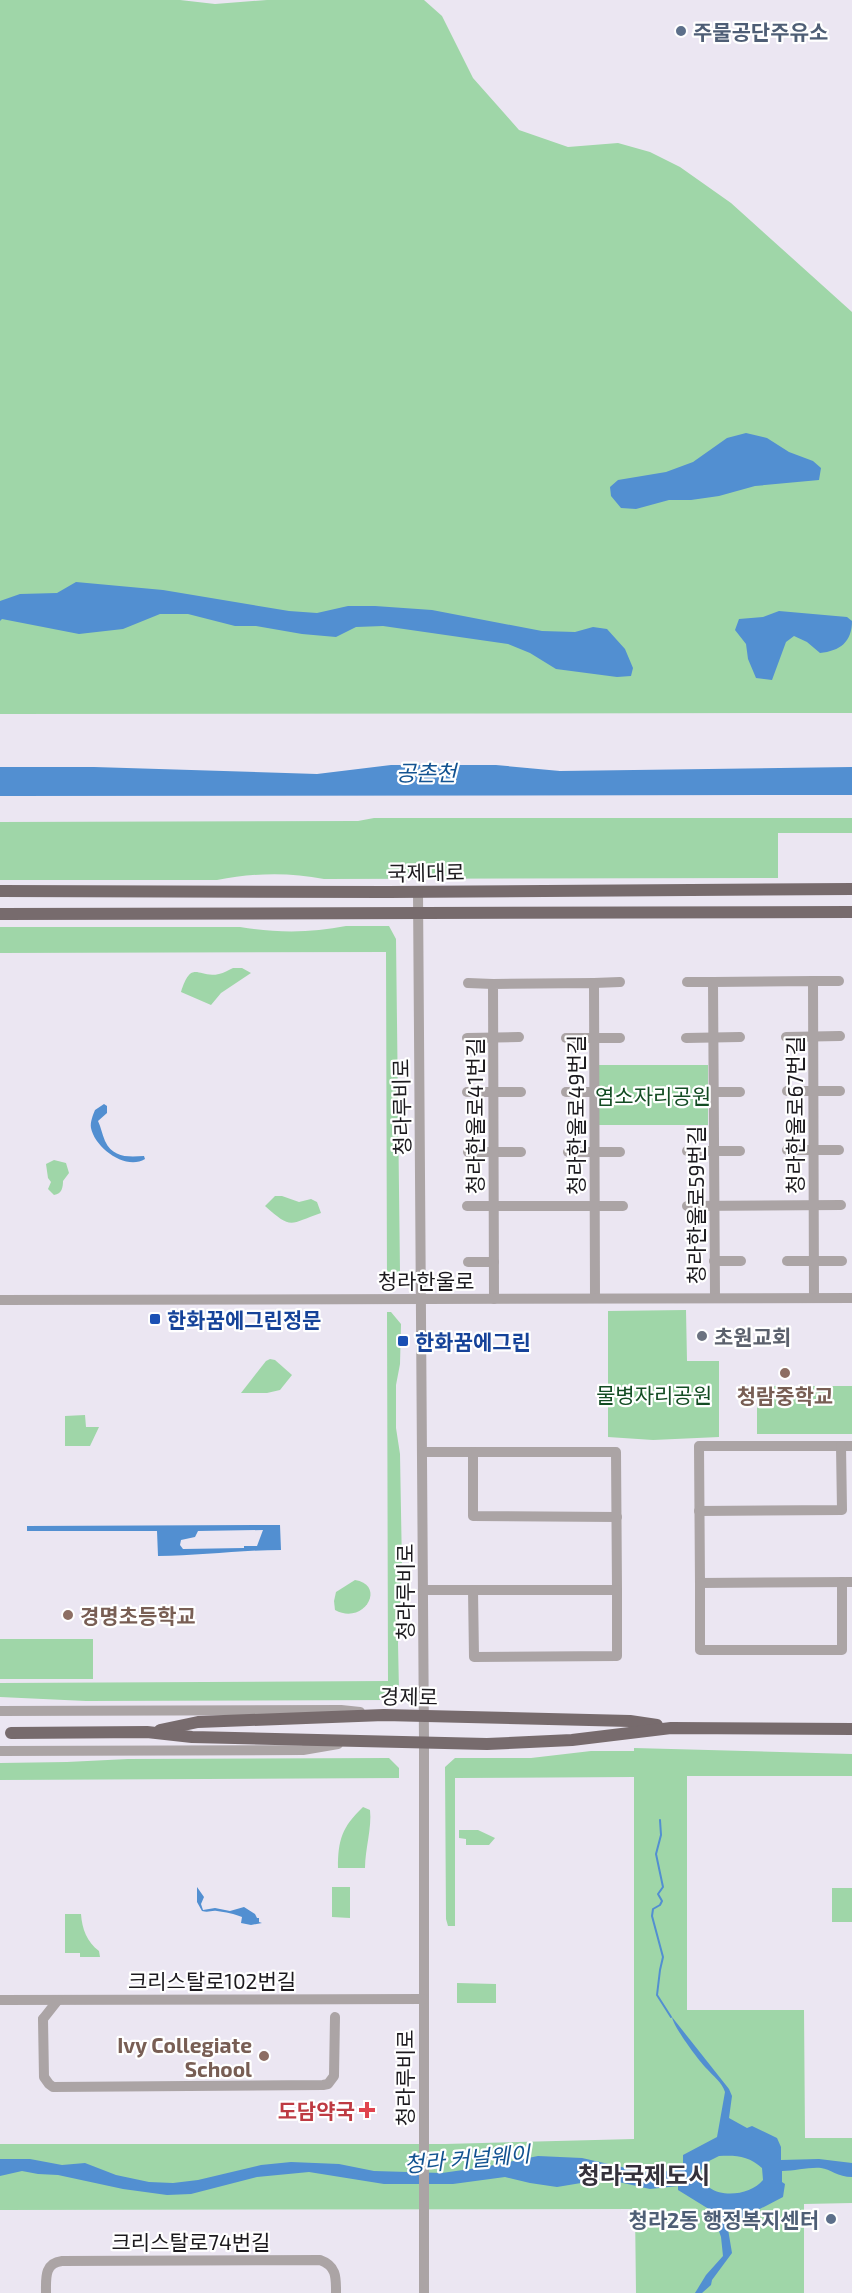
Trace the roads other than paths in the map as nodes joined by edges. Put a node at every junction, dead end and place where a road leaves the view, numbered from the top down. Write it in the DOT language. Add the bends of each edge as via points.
graph roads {
  1 [pos="852,888"];
  2 [pos="0,891"];
  3 [pos="418,892"];
  4 [pos="852,912"];
  5 [pos="418,913"];
  6 [pos="0,914"];
  7 [pos="813,981"];
  8 [pos="839,981"];
  9 [pos="620,982"];
  10 [pos="687,982"];
  11 [pos="713,982"];
  12 [pos="468,983"];
  13 [pos="594,983"];
  14 [pos="493,984"];
  15 [pos="813,1036"];
  16 [pos="840,1036"];
  17 [pos="519,1037"];
  18 [pos="740,1037"];
  19 [pos="786,1037"];
  20 [pos="467,1038"];
  21 [pos="493,1038"];
  22 [pos="566,1038"];
  23 [pos="594,1038"];
  24 [pos="620,1038"];
  25 [pos="686,1038"];
  26 [pos="714,1038"];
  27 [pos="787,1091"];
  28 [pos="813,1091"];
  29 [pos="840,1091"];
  30 [pos="467,1092"];
  31 [pos="493,1092"];
  32 [pos="521,1092"];
  33 [pos="566,1092"];
  34 [pos="594,1092"];
  35 [pos="714,1092"];
  36 [pos="740,1092"];
  37 [pos="787,1150"];
  38 [pos="813,1150"];
  39 [pos="839,1150"];
  40 [pos="687,1151"];
  41 [pos="714,1151"];
  42 [pos="740,1151"];
  43 [pos="468,1152"];
  44 [pos="494,1152"];
  45 [pos="521,1152"];
  46 [pos="568,1152"];
  47 [pos="594,1152"];
  48 [pos="620,1152"];
  49 [pos="814,1205"];
  50 [pos="841,1205"];
  51 [pos="467,1206"];
  52 [pos="494,1206"];
  53 [pos="594,1206"];
  54 [pos="623,1206"];
  55 [pos="687,1206"];
  56 [pos="714,1206"];
  57 [pos="787,1260"];
  58 [pos="814,1260"];
  59 [pos="842,1260"];
  60 [pos="714,1261"];
  61 [pos="741,1261"];
  62 [pos="468,1262"];
  63 [pos="494,1262"];
  64 [pos="595,1298"];
  65 [pos="715,1298"];
  66 [pos="814,1298"];
  67 [pos="852,1298"];
  68 [pos="422,1299"];
  69 [pos="494,1299"];
  70 [pos="0,1300"];
  71 [pos="847,1446"];
  72 [pos="423,1452"];
  73 [pos="473,1452"];
  74 [pos="699,1511"];
  75 [pos="617,1517"];
  76 [pos="847,1582"];
  77 [pos="700,1583"];
  78 [pos="423,1590"];
  79 [pos="473,1590"];
  80 [pos="617,1590"];
  81 [pos="0,1711"];
  82 [pos="384,1715"];
  83 [pos="423,1716"];
  84 [pos="671,1728"];
  85 [pos="852,1729"];
  86 [pos="147,1732"];
  87 [pos="11,1733"];
  88 [pos="362,1740"];
  89 [pos="424,1742"];
  90 [pos="0,1751"];
  91 [pos="321,1999"];
  92 [pos="349,1999"];
  93 [pos="423,1999"];
  94 [pos="0,2000"];
  95 [pos="30,2000"];
  96 [pos="58,2000"];
  97 [pos="335,2017"];
  98 [pos="43,2019"];
  99 [pos="46,2293"];
  100 [pos="336,2293"];
  101 [pos="424,2293"];
  1 -- 3 [label="main road, 국제대로"];
  2 -- 3 [label="main road, 국제대로"];
  3 -- 5 [label="street, 청라루비로"];
  4 -- 5 [label="main road, 국제대로"];
  5 -- 6 [label="main road, 국제대로"];
  5 -- 68 [label="street, 청라루비로"];
  7 -- 8 [label="street"];
  7 -- 11 [label="street"];
  7 -- 15 [label="street, 청라한울로67번길"];
  9 -- 13 [label="street"];
  10 -- 11 [label="street"];
  11 -- 26 [label="street, 청라한울로59번길"];
  12 -- 14 [label="street"];
  13 -- 14 [label="street"];
  13 -- 23 [label="street, 청라한울로49번길"];
  14 -- 21 [label="street, 청라한울로41번길"];
  15 -- 16 [label="street"];
  15 -- 19 [label="street"];
  15 -- 28 [label="street, 청라한울로67번길"];
  17 -- 21 [label="street"];
  18 -- 26 [label="street"];
  20 -- 21 [label="street"];
  21 -- 31 [label="street, 청라한울로41번길"];
  22 -- 23 [label="street"];
  23 -- 24 [label="street"];
  23 -- 34 [label="street, 청라한울로49번길"];
  25 -- 26 [label="street"];
  26 -- 35 [label="street, 청라한울로59번길"];
  27 -- 28 [label="street"];
  28 -- 29 [label="street"];
  28 -- 38 [label="street, 청라한울로67번길"];
  30 -- 31 [label="street"];
  31 -- 32 [label="street"];
  31 -- 44 [label="street, 청라한울로41번길"];
  33 -- 34 [label="street"];
  34 -- 47 [label="street, 청라한울로49번길"];
  35 -- 36 [label="street"];
  35 -- 41 [label="street, 청라한울로59번길"];
  37 -- 38 [label="street"];
  38 -- 39 [label="street"];
  38 -- 49 [label="street, 청라한울로67번길"];
  40 -- 41 [label="street"];
  41 -- 42 [label="street"];
  41 -- 56 [label="street, 청라한울로59번길"];
  43 -- 44 [label="street"];
  44 -- 45 [label="street"];
  44 -- 52 [label="street, 청라한울로41번길"];
  46 -- 47 [label="street"];
  47 -- 48 [label="street"];
  47 -- 53 [label="street, 청라한울로49번길"];
  49 -- 50 [label="street"];
  49 -- 56 [label="street"];
  49 -- 58 [label="street, 청라한울로67번길"];
  51 -- 52 [label="street"];
  52 -- 53 [label="street"];
  52 -- 63 [label="street, 청라한울로41번길"];
  53 -- 54 [label="street"];
  53 -- 64 [label="street, 청라한울로49번길"];
  55 -- 56 [label="street"];
  56 -- 60 [label="street, 청라한울로59번길"];
  57 -- 58 [label="street"];
  58 -- 59 [label="street"];
  58 -- 66 [label="street, 청라한울로67번길"];
  60 -- 61 [label="street"];
  60 -- 65 [label="street, 청라한울로59번길"];
  62 -- 63 [label="street"];
  63 -- 69 [label="street, 청라한울로41번길"];
  64 -- 65 [label="street, 청라한울로"];
  64 -- 69 [label="street, 청라한울로"];
  65 -- 66 [label="street, 청라한울로"];
  66 -- 67 [label="street, 청라한울로"];
  68 -- 69 [label="street, 청라한울로"];
  68 -- 70 [label="street, 청라한울로"];
  68 -- 72 [label="street, 청라루비로"];
  71 -- 74 [label="street" via="842,1510"];
  71 -- 74 [label="street" via="699,1446"];
  72 -- 73 [label="street"];
  72 -- 78 [label="street, 청라루비로"];
  73 -- 75 [label="street" via="473,1516"];
  73 -- 75 [label="street" via="616,1452"];
  74 -- 77 [label="street"];
  75 -- 80 [label="street"];
  76 -- 77 [label="street"];
  76 -- 77 [label="street" via="842,1650 700,1650"];
  78 -- 79 [label="street"];
  78 -- 83 [label="street, 청라루비로"];
  79 -- 80 [label="street"];
  79 -- 80 [label="street" via="474,1657 617,1656"];
  81 -- 82 [label="street" via="341,1710"];
  82 -- 83 [label="main road, 경제로"];
  82 -- 86 [label="main road, 경제로" via="198,1722"];
  83 -- 84 [label="main road, 경제로" via="630,1721"];
  83 -- 89 [label="street, 청라루비로"];
  84 -- 85 [label="main road, 경제로"];
  84 -- 89 [label="main road, 경제로" via="527,1744"];
  86 -- 87 [label="main road, 경제로"];
  86 -- 88 [label="main road, 경제로" via="192,1737"];
  88 -- 89 [label="main road, 경제로"];
  88 -- 90 [label="street" via="303,1750"];
  89 -- 93 [label="street, 청라루비로"];
  91 -- 92 [label="street, 크리스탈로102번길"];
  91 -- 96 [label="street, 크리스탈로102번길"];
  91 -- 97 [label="street"];
  92 -- 93 [label="street, 크리스탈로102번길"];
  92 -- 97 [label="street"];
  93 -- 101 [label="street, 청라루비로"];
  94 -- 95 [label="street, 크리스탈로102번길"];
  95 -- 96 [label="street, 크리스탈로102번길"];
  95 -- 98 [label="street"];
  96 -- 98 [label="street"];
  97 -- 98 [label="street" via="334,2076 328,2084 53,2087 44,2077"];
  99 -- 100 [label="street, 크리스탈로74번길" via="49,2267 57,2261 320,2260 335,2272"];
}
